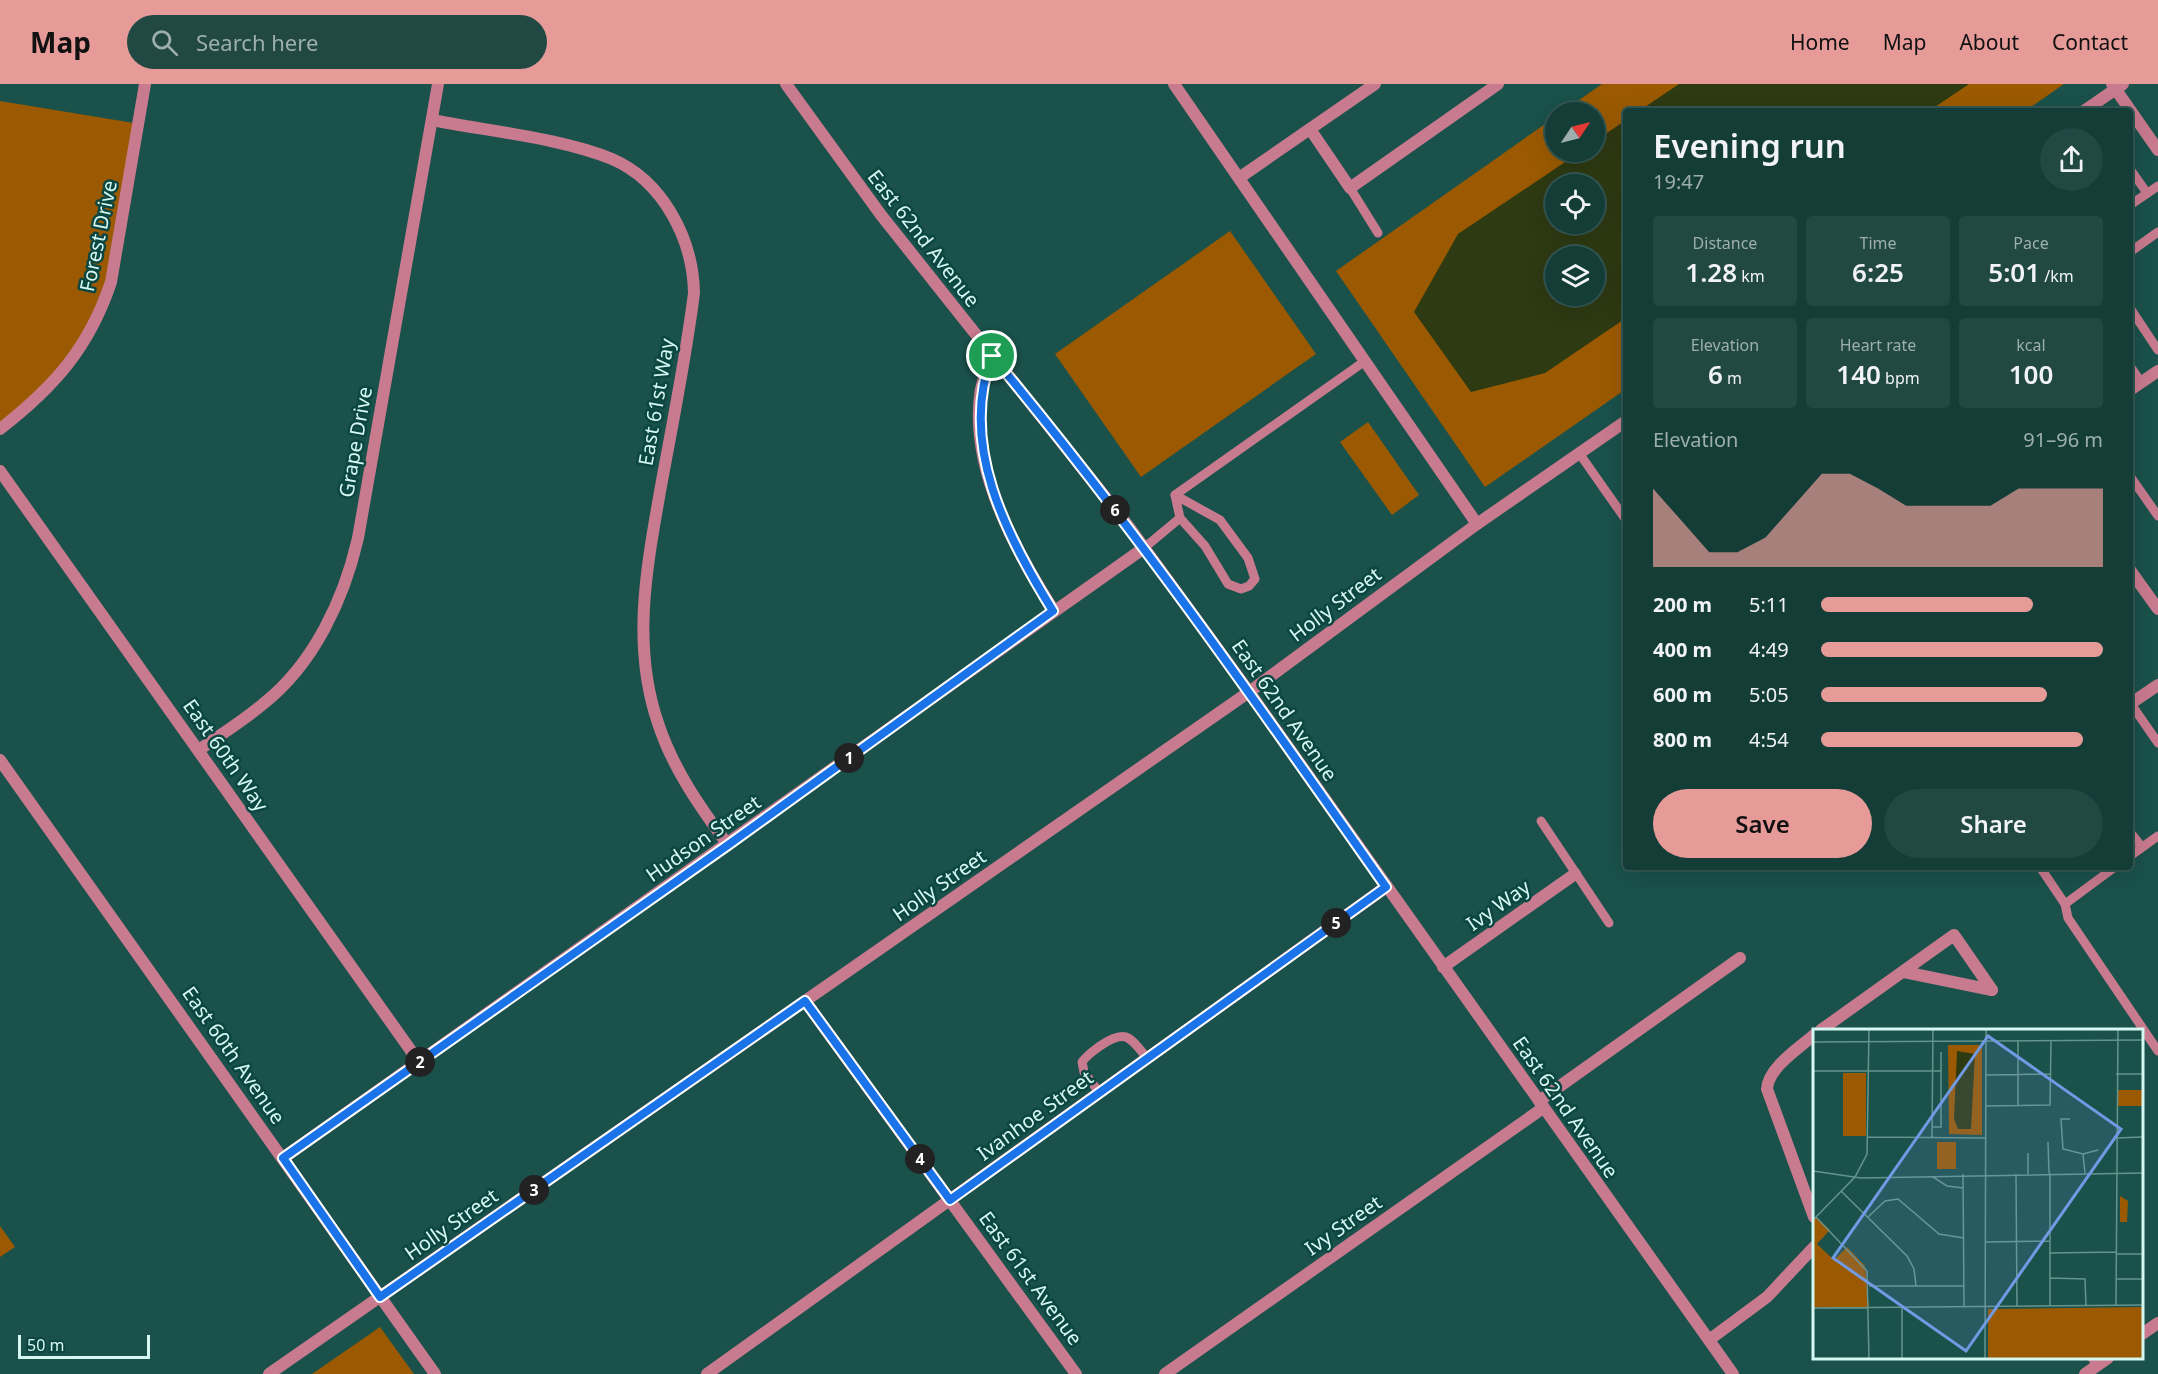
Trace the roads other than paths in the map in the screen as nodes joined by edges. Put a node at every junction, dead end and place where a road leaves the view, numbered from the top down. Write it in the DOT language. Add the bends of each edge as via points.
graph roads {
  1 [pos="145,84"];
  2 [pos="438,84"];
  3 [pos="786,84"];
  4 [pos="1174,84"];
  5 [pos="1375,84"];
  6 [pos="1498,84"];
  7 [pos="2117,86"];
  8 [pos="2089,108"];
  9 [pos="2127,108"];
  10 [pos="432,120"];
  11 [pos="2135,127"];
  12 [pos="1310,129"];
  13 [pos="2158,150"];
  14 [pos="2133,173"];
  15 [pos="1239,178"];
  16 [pos="2158,186"];
  17 [pos="1350,188"];
  18 [pos="2147,193"];
  19 [pos="2133,203"];
  20 [pos="2158,232"];
  21 [pos="1378,233"];
  22 [pos="2133,250"];
  23 [pos="2133,312"];
  24 [pos="2158,350"];
  25 [pos="992,356"];
  26 [pos="1365,361"];
  27 [pos="2133,370"];
  28 [pos="2158,371"];
  29 [pos="2141,382"];
  30 [pos="2133,388"];
  31 [pos="1623,423"];
  32 [pos="0,429"];
  33 [pos="1579,453"];
  34 [pos="0,471"];
  35 [pos="2133,480"];
  36 [pos="1175,495"];
  37 [pos="1623,516"];
  38 [pos="2158,516"];
  39 [pos="1180,518"];
  40 [pos="1477,524"];
  41 [pos="1144,548"];
  42 [pos="2133,574"];
  43 [pos="2158,609"];
  44 [pos="1053,611"];
  45 [pos="2158,685"];
  46 [pos="1249,692"];
  47 [pos="2133,702"];
  48 [pos="2133,708"];
  49 [pos="2158,743"];
  50 [pos="199,750"];
  51 [pos="0,760"];
  52 [pos="1541,821"];
  53 [pos="2133,836"];
  54 [pos="2158,836"];
  55 [pos="728,845"];
  56 [pos="2142,848"];
  57 [pos="2133,854"];
  58 [pos="2042,870"];
  59 [pos="2111,870"];
  60 [pos="1575,874"];
  61 [pos="1386,887"];
  62 [pos="2066,904"];
  63 [pos="1609,923"];
  64 [pos="1740,958"];
  65 [pos="1443,967"];
  66 [pos="1904,972"];
  67 [pos="805,1001"];
  68 [pos="1822,1029"];
  69 [pos="1813,1037"];
  70 [pos="2158,1051"];
  71 [pos="1147,1059"];
  72 [pos="419,1062"];
  73 [pos="1100,1092"];
  74 [pos="1541,1105"];
  75 [pos="283,1158"];
  76 [pos="950,1200"];
  77 [pos="1813,1211"];
  78 [pos="1813,1249"];
  79 [pos="380,1297"];
  80 [pos="2158,1323"];
  81 [pos="2143,1333"];
  82 [pos="1709,1340"];
  83 [pos="2094,1361"];
  84 [pos="269,1374"];
  85 [pos="435,1374"];
  86 [pos="707,1374"];
  87 [pos="1076,1374"];
  88 [pos="1165,1374"];
  89 [pos="1733,1374"];
  90 [pos="2085,1374"];
  1 -- 32 [label="street, Forest Drive" via="111,282 103,304 82,346 57,379"];
  2 -- 10 [label="street, Grape Drive"];
  3 -- 25 [label="street, East 62nd Avenue" via="881,215"];
  4 -- 15 [label="street"];
  5 -- 12 [label="street"];
  6 -- 17 [label="street"];
  7 -- 8 [label="street"];
  7 -- 9 [label="street"];
  10 -- 50 [label="street, Grape Drive" via="358,538 343,589 311,650 277,691"];
  10 -- 55 [label="street, East 61st Way" via="584,149 613,160 650,185 682,234 692,267 694,293 646,568 643,659 652,704 672,760"];
  11 -- 13 [label="street"];
  12 -- 15 [label="street"];
  12 -- 17 [label="street"];
  14 -- 18 [label="lane"];
  15 -- 26 [label="street"];
  16 -- 18 [label="lane"];
  17 -- 21 [label="lane"];
  18 -- 19 [label="lane"];
  20 -- 22 [label="lane"];
  23 -- 24 [label="lane"];
  25 -- 41 [label="street, East 62nd Avenue"];
  25 -- 44 [label="street" via="980,396 983,451 1006,525"];
  26 -- 36 [label="lane"];
  26 -- 40 [label="street"];
  27 -- 29 [label="lane"];
  28 -- 29 [label="street"];
  29 -- 30 [label="street"];
  31 -- 33 [label="street, Holly Street"];
  33 -- 37 [label="lane"];
  33 -- 40 [label="street, Holly Street"];
  34 -- 50 [label="street, East 60th Way"];
  35 -- 38 [label="lane"];
  36 -- 39 [label="lane"];
  36 -- 39 [label="lane" via="1220,520 1248,558 1255,579 1249,586 1241,589 1228,584 1205,546"];
  39 -- 41 [label="lane"];
  40 -- 46 [label="street, Holly Street"];
  41 -- 44 [label="street, Hudson Street"];
  41 -- 46 [label="street, East 62nd Avenue"];
  42 -- 43 [label="street"];
  44 -- 55 [label="street, Hudson Street"];
  45 -- 47 [label="street"];
  46 -- 61 [label="street, East 62nd Avenue"];
  46 -- 67 [label="street, Holly Street"];
  48 -- 49 [label="lane"];
  50 -- 72 [label="street, East 60th Way"];
  51 -- 75 [label="street, East 60th Avenue"];
  52 -- 60 [label="lane"];
  53 -- 56 [label="lane"];
  54 -- 56 [label="lane"];
  55 -- 72 [label="street, Hudson Street"];
  56 -- 57 [label="lane"];
  58 -- 62 [label="lane"];
  59 -- 62 [label="lane"];
  60 -- 63 [label="lane"];
  60 -- 65 [label="street, Ivy Way"];
  61 -- 65 [label="street, East 62nd Avenue"];
  61 -- 71 [label="street, Ivanhoe Street"];
  62 -- 70 [label="lane" via="2068,918"];
  64 -- 74 [label="street, Ivy Street"];
  65 -- 74 [label="street, East 62nd Avenue"];
  66 -- 66 [label="street" via="1981,988 1992,990 1954,934"];
  66 -- 68 [label="street"];
  67 -- 76 [label="street, East 61st Avenue"];
  67 -- 79 [label="street, Holly Street"];
  69 -- 77 [label="street" via="1772,1073 1767,1089"];
  71 -- 73 [label="street, Ivanhoe Street"];
  71 -- 73 [label="lane" via="1131,1038 1122,1035 1086,1056 1082,1062 1084,1072"];
  72 -- 75 [label="street, Hudson Street"];
  73 -- 76 [label="street, Ivanhoe Street"];
  74 -- 82 [label="street, East 62nd Avenue"];
  74 -- 88 [label="street, Ivy Street"];
  75 -- 79 [label="street, East 60th Avenue"];
  76 -- 86 [label="street, Ivanhoe Street"];
  76 -- 87 [label="street, East 61st Avenue"];
  78 -- 82 [label="street" via="1767,1297"];
  79 -- 84 [label="street, Holly Street"];
  79 -- 85 [label="street, East 60th Avenue"];
  80 -- 81 [label="street"];
  82 -- 89 [label="street, East 62nd Avenue"];
  83 -- 90 [label="street"];
}
